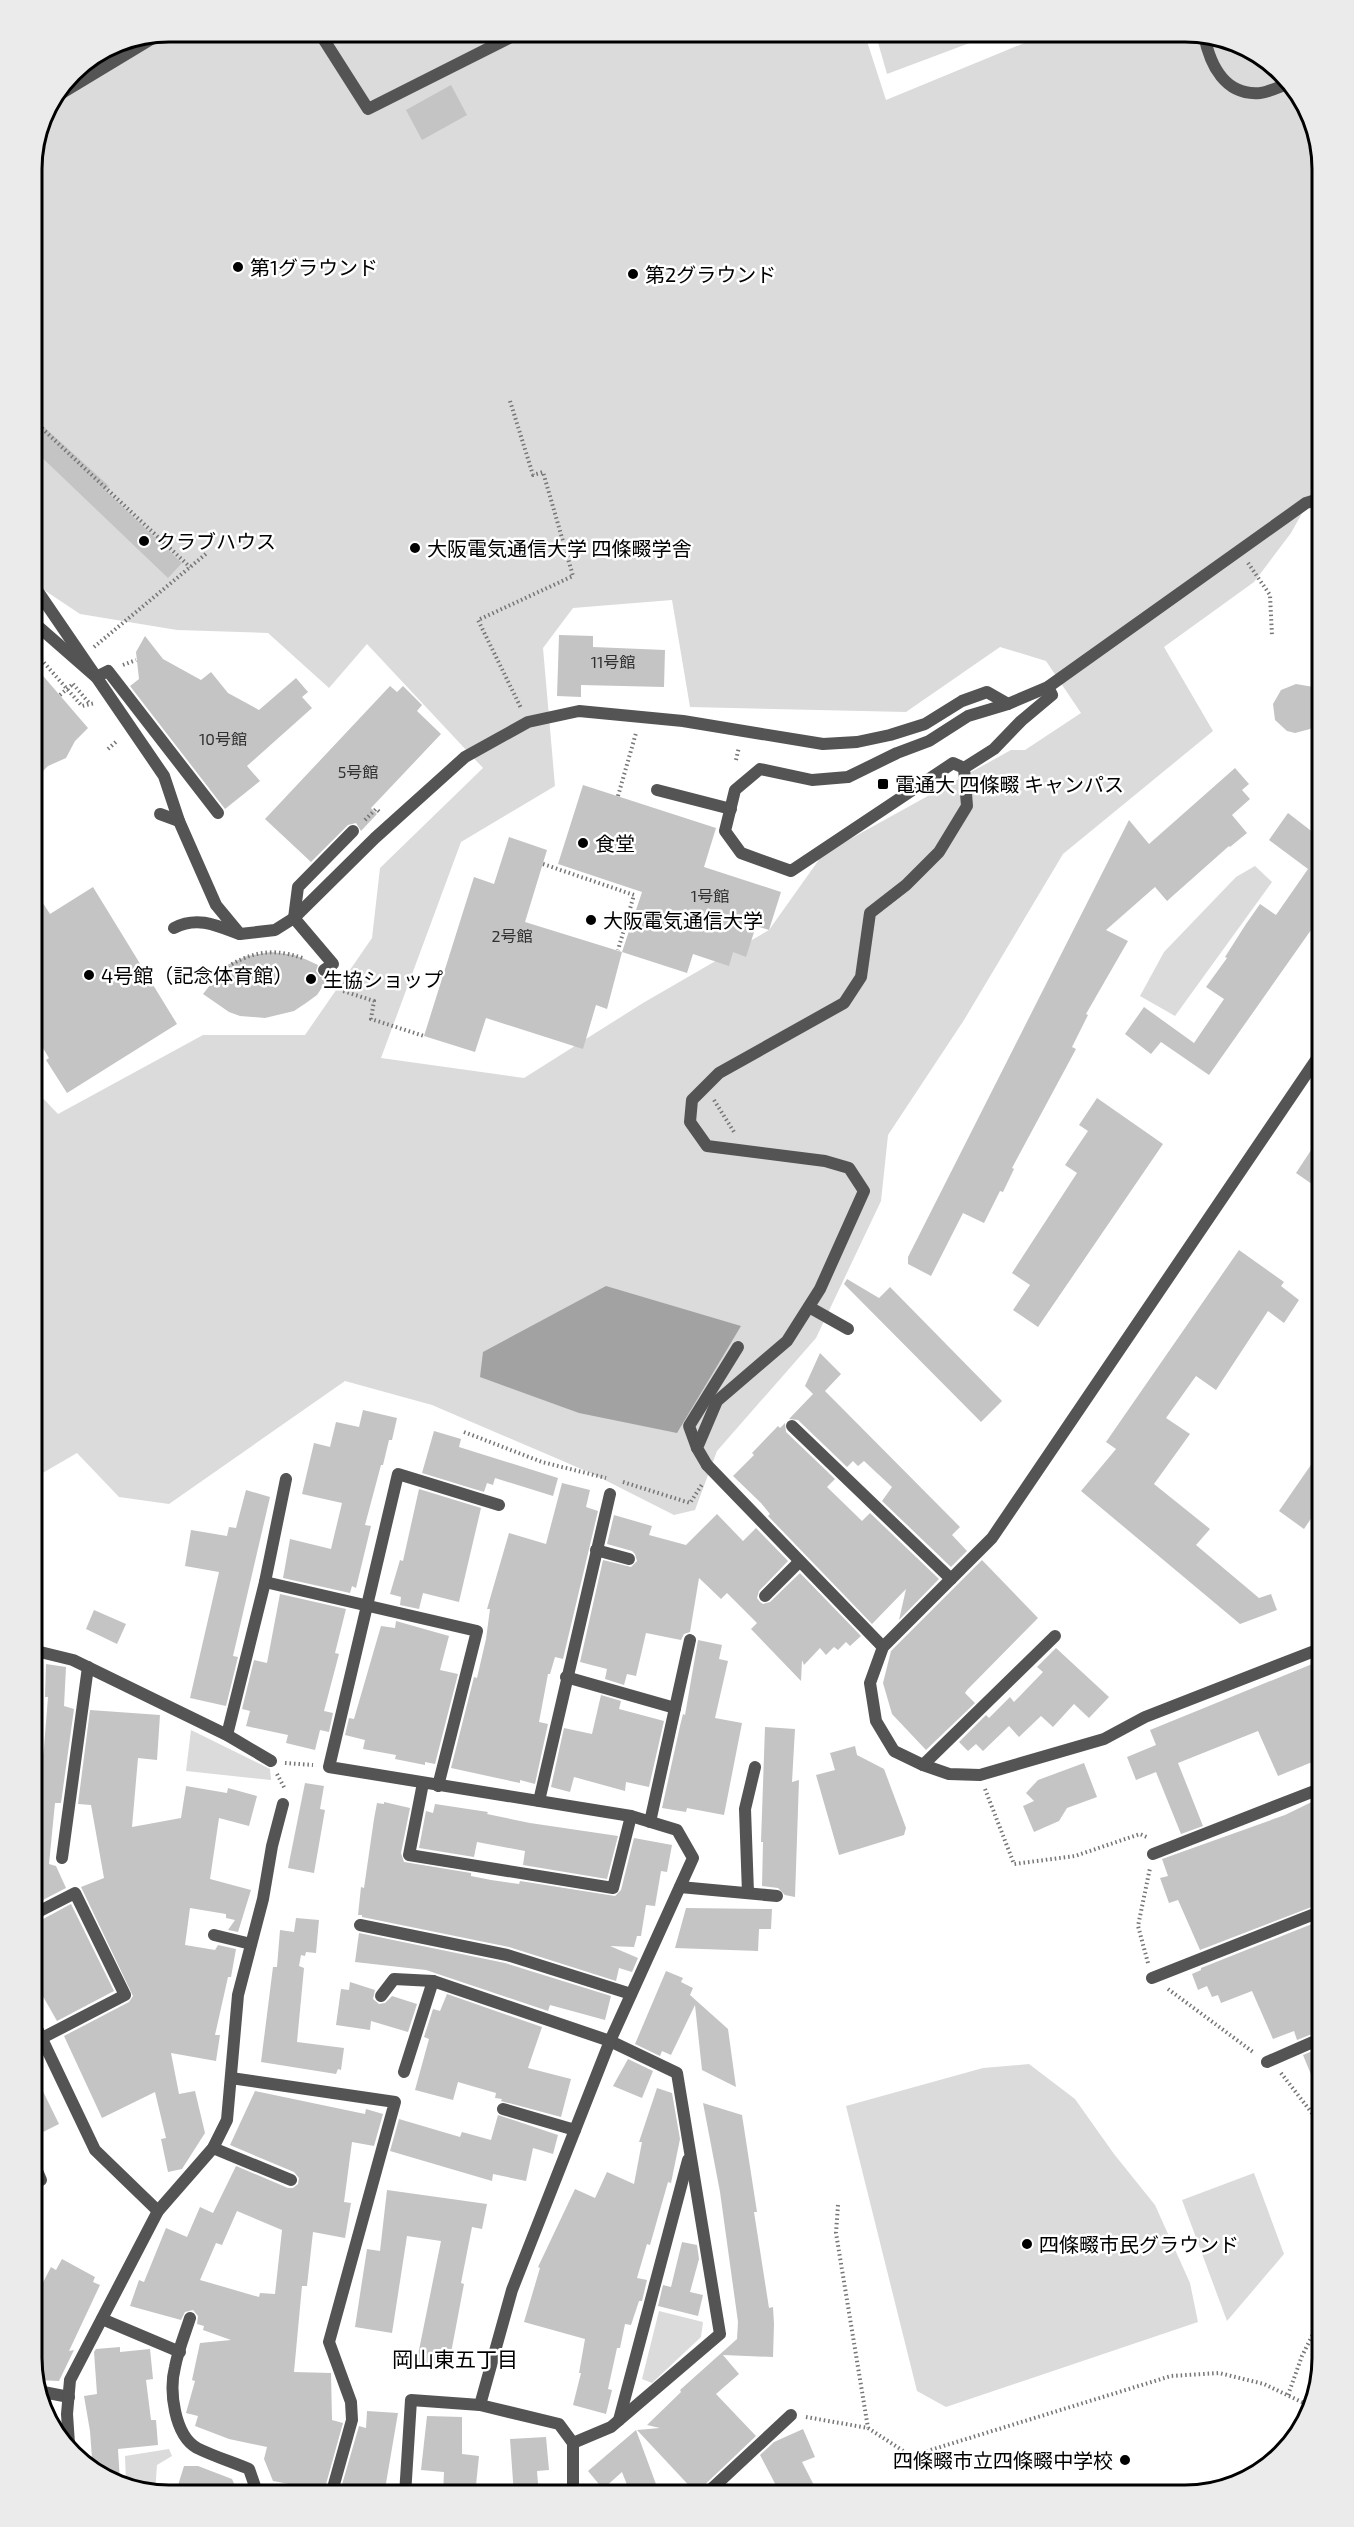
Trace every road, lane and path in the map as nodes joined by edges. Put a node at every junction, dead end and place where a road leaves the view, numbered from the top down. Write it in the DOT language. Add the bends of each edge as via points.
graph roads {
  1 [pos="325,42"];
  2 [pos="501,42"];
  3 [pos="1206,43"];
  4 [pos="142,45"];
  5 [pos="73,86"];
  6 [pos="1281,86"];
  7 [pos="510,401"];
  8 [pos="42,428"];
  9 [pos="1312,501"];
  10 [pos="207,553"];
  11 [pos="1243,554"];
  12 [pos="190,567"];
  13 [pos="42,599"];
  14 [pos="42,630"];
  15 [pos="1272,636"];
  16 [pos="81,657"];
  17 [pos="42,660"];
  18 [pos="96,677"];
  19 [pos="1048,687"];
  20 [pos="60,695"];
  21 [pos="110,699"];
  22 [pos="90,704"];
  23 [pos="1008,704"];
  24 [pos="528,722"];
  25 [pos="634,742"];
  26 [pos="964,768"];
  27 [pos="657,790"];
  28 [pos="618,796"];
  29 [pos="730,809"];
  30 [pos="218,813"];
  31 [pos="160,814"];
  32 [pos="179,821"];
  33 [pos="353,831"];
  34 [pos="543,864"];
  35 [pos="634,895"];
  36 [pos="640,897"];
  37 [pos="294,918"];
  38 [pos="174,928"];
  39 [pos="240,934"];
  40 [pos="618,950"];
  41 [pos="329,967"];
  42 [pos="205,981"];
  43 [pos="424,1036"];
  44 [pos="1312,1067"];
  45 [pos="705,1087"];
  46 [pos="746,1151"];
  47 [pos="809,1307"];
  48 [pos="849,1329"];
  49 [pos="738,1347"];
  50 [pos="792,1426"];
  51 [pos="464,1432"];
  52 [pos="697,1448"];
  53 [pos="710,1468"];
  54 [pos="286,1479"];
  55 [pos="613,1479"];
  56 [pos="642,1489"];
  57 [pos="610,1494"];
  58 [pos="499,1504"];
  59 [pos="596,1550"];
  60 [pos="629,1559"];
  61 [pos="799,1562"];
  62 [pos="951,1579"];
  63 [pos="265,1582"];
  64 [pos="765,1596"];
  65 [pos="368,1604"];
  66 [pos="1055,1636"];
  67 [pos="690,1640"];
  68 [pos="883,1647"];
  69 [pos="1312,1652"];
  70 [pos="42,1653"];
  71 [pos="88,1667"];
  72 [pos="566,1677"];
  73 [pos="675,1708"];
  74 [pos="227,1735"];
  75 [pos="271,1761"];
  76 [pos="922,1766"];
  77 [pos="329,1767"];
  78 [pos="755,1767"];
  79 [pos="980,1775"];
  80 [pos="423,1784"];
  81 [pos="438,1786"];
  82 [pos="1312,1792"];
  83 [pos="539,1801"];
  84 [pos="283,1804"];
  85 [pos="631,1816"];
  86 [pos="650,1822"];
  87 [pos="1153,1854"];
  88 [pos="62,1858"];
  89 [pos="680,1887"];
  90 [pos="748,1893"];
  91 [pos="777,1896"];
  92 [pos="42,1910"];
  93 [pos="1312,1915"];
  94 [pos="360,1925"];
  95 [pos="214,1935"];
  96 [pos="251,1944"];
  97 [pos="1152,1978"];
  98 [pos="433,1982"];
  99 [pos="631,1994"];
  100 [pos="381,1996"];
  101 [pos="42,2038"];
  102 [pos="610,2042"];
  103 [pos="1312,2043"];
  104 [pos="1267,2062"];
  105 [pos="404,2072"];
  106 [pos="231,2078"];
  107 [pos="503,2109"];
  108 [pos="1312,2112"];
  109 [pos="575,2130"];
  110 [pos="213,2148"];
  111 [pos="690,2154"];
  112 [pos="291,2180"];
  113 [pos="838,2205"];
  114 [pos="158,2211"];
  115 [pos="190,2318"];
  116 [pos="102,2319"];
  117 [pos="1312,2337"];
  118 [pos="180,2352"];
  119 [pos="47,2393"];
  120 [pos="1288,2395"];
  121 [pos="69,2397"];
  122 [pos="1304,2403"];
  123 [pos="480,2405"];
  124 [pos="791,2415"];
  125 [pos="619,2420"];
  126 [pos="868,2428"];
  127 [pos="69,2436"];
  128 [pos="573,2443"];
  129 [pos="255,2485"];
  130 [pos="335,2485"];
  131 [pos="406,2485"];
  132 [pos="573,2485"];
  133 [pos="716,2485"];
  1 -- 2 [label="street" via="368,109"];
  3 -- 6 [label="street" via="1219,76 1239,91 1261,93"];
  4 -- 5 [label="street"];
  7 -- 24 [label="path" via="533,476 543,472 573,576 478,620"];
  8 -- 12 [label="path"];
  9 -- 19 [label="street"];
  10 -- 12 [label="path"];
  11 -- 15 [label="path" via="1270,596"];
  12 -- 16 [label="path"];
  13 -- 16 [label="street"];
  14 -- 18 [label="street"];
  16 -- 18 [label="street"];
  17 -- 22 [label="path" via="82,706"];
  18 -- 21 [label="street"];
  18 -- 30 [label="street" via="108,671"];
  19 -- 23 [label="street"];
  19 -- 26 [label="street" via="1052,695 994,749"];
  20 -- 22 [label="path, bridge" via="73,684"];
  21 -- 22 [label="path"];
  21 -- 32 [label="street" via="164,776"];
  23 -- 24 [label="street" via="987,692 962,701 925,724 857,742 823,744 723,727 579,711"];
  23 -- 29 [label="street" via="968,716 929,741 848,777 812,780 760,769 735,790"];
  24 -- 37 [label="street" via="465,758 375,838"];
  25 -- 28 [label="path"];
  26 -- 29 [label="street" via="953,763 791,871 741,853 725,831"];
  26 -- 45 [label="street" via="967,806 939,852 870,913 861,977 844,1003 719,1073"];
  27 -- 29 [label="street"];
  31 -- 32 [label="street"];
  32 -- 39 [label="street" via="216,905"];
  33 -- 37 [label="street" via="298,887"];
  34 -- 35 [label="path"];
  35 -- 36 [label="path"];
  35 -- 40 [label="path"];
  37 -- 39 [label="street" via="275,930"];
  37 -- 41 [label="street"];
  38 -- 39 [label="street" via="206,921"];
  41 -- 42 [label="path" via="271,952 247,956"];
  41 -- 43 [label="path" via="349,969 343,992 374,1001 371,1019"];
  44 -- 62 [label="street" via="992,1538"];
  45 -- 46 [label="path"];
  45 -- 46 [label="street" via="692,1100 690,1122 707,1146"];
  46 -- 47 [label="street" via="849,1168 864,1191"];
  47 -- 48 [label="street"];
  47 -- 52 [label="street" via="787,1341 717,1401"];
  49 -- 52 [label="street" via="689,1426"];
  50 -- 62 [label="street"];
  51 -- 55 [label="path" via="542,1462"];
  52 -- 53 [label="street"];
  53 -- 56 [label="path" via="690,1503"];
  53 -- 61 [label="street"];
  54 -- 63 [label="street"];
  57 -- 59 [label="street"];
  58 -- 65 [label="street" via="398,1474"];
  59 -- 60 [label="street"];
  59 -- 72 [label="street"];
  61 -- 64 [label="street"];
  61 -- 68 [label="street"];
  62 -- 68 [label="street"];
  63 -- 65 [label="street"];
  63 -- 74 [label="street"];
  65 -- 77 [label="street"];
  65 -- 81 [label="street" via="477,1631"];
  66 -- 76 [label="street"];
  67 -- 73 [label="street"];
  68 -- 76 [label="street" via="870,1683 876,1721 894,1751"];
  69 -- 79 [label="street" via="1145,1717 1104,1739"];
  70 -- 71 [label="street"];
  71 -- 74 [label="street"];
  71 -- 88 [label="street"];
  72 -- 73 [label="street"];
  72 -- 83 [label="street"];
  73 -- 86 [label="street"];
  74 -- 75 [label="street"];
  75 -- 77 [label="path"];
  75 -- 84 [label="path" via="286,1792"];
  76 -- 79 [label="street" via="949,1774"];
  77 -- 80 [label="street"];
  78 -- 90 [label="street" via="745,1809"];
  79 -- 87 [label="path" via="1014,1864 1075,1856 1140,1834 1150,1839"];
  80 -- 81 [label="street"];
  80 -- 85 [label="street" via="409,1855 579,1882 613,1887"];
  81 -- 83 [label="street"];
  82 -- 87 [label="street"];
  83 -- 85 [label="street"];
  84 -- 96 [label="street"];
  85 -- 86 [label="street"];
  86 -- 89 [label="street" via="677,1830 693,1858"];
  87 -- 97 [label="path" via="1138,1926"];
  89 -- 90 [label="street"];
  89 -- 99 [label="street"];
  90 -- 91 [label="street"];
  92 -- 101 [label="street" via="75,1893 125,1995"];
  93 -- 97 [label="street"];
  94 -- 99 [label="street" via="507,1955"];
  95 -- 96 [label="street"];
  96 -- 106 [label="street" via="238,1995"];
  97 -- 104 [label="path"];
  98 -- 100 [label="street" via="394,1980"];
  98 -- 102 [label="street"];
  98 -- 105 [label="street"];
  99 -- 102 [label="street"];
  101 -- 114 [label="street" via="95,2150"];
  102 -- 109 [label="street"];
  102 -- 111 [label="street" via="677,2073"];
  103 -- 104 [label="street"];
  104 -- 108 [label="path"];
  106 -- 110 [label="street" via="226,2120"];
  106 -- 130 [label="street" via="395,2102 329,2342 351,2402 352,2420"];
  107 -- 109 [label="street"];
  109 -- 123 [label="street" via="512,2290"];
  110 -- 112 [label="street"];
  110 -- 114 [label="street"];
  111 -- 125 [label="street"];
  111 -- 125 [label="street" via="720,2334"];
  113 -- 126 [label="path" via="836,2233"];
  114 -- 116 [label="street"];
  115 -- 118 [label="street"];
  116 -- 118 [label="street"];
  116 -- 121 [label="street" via="70,2380"];
  117 -- 120 [label="path"];
  118 -- 129 [label="street" via="174,2369 174,2401 183,2436 196,2447 249,2469"];
  119 -- 121 [label="street"];
  120 -- 122 [label="path"];
  120 -- 126 [label="path" via="1264,2384 1219,2373 1172,2376 911,2456"];
  121 -- 127 [label="street"];
  123 -- 128 [label="street" via="559,2424"];
  123 -- 131 [label="street" via="411,2400"];
  124 -- 126 [label="path"];
  124 -- 133 [label="street"];
  125 -- 128 [label="street"];
  128 -- 132 [label="street"];
}
